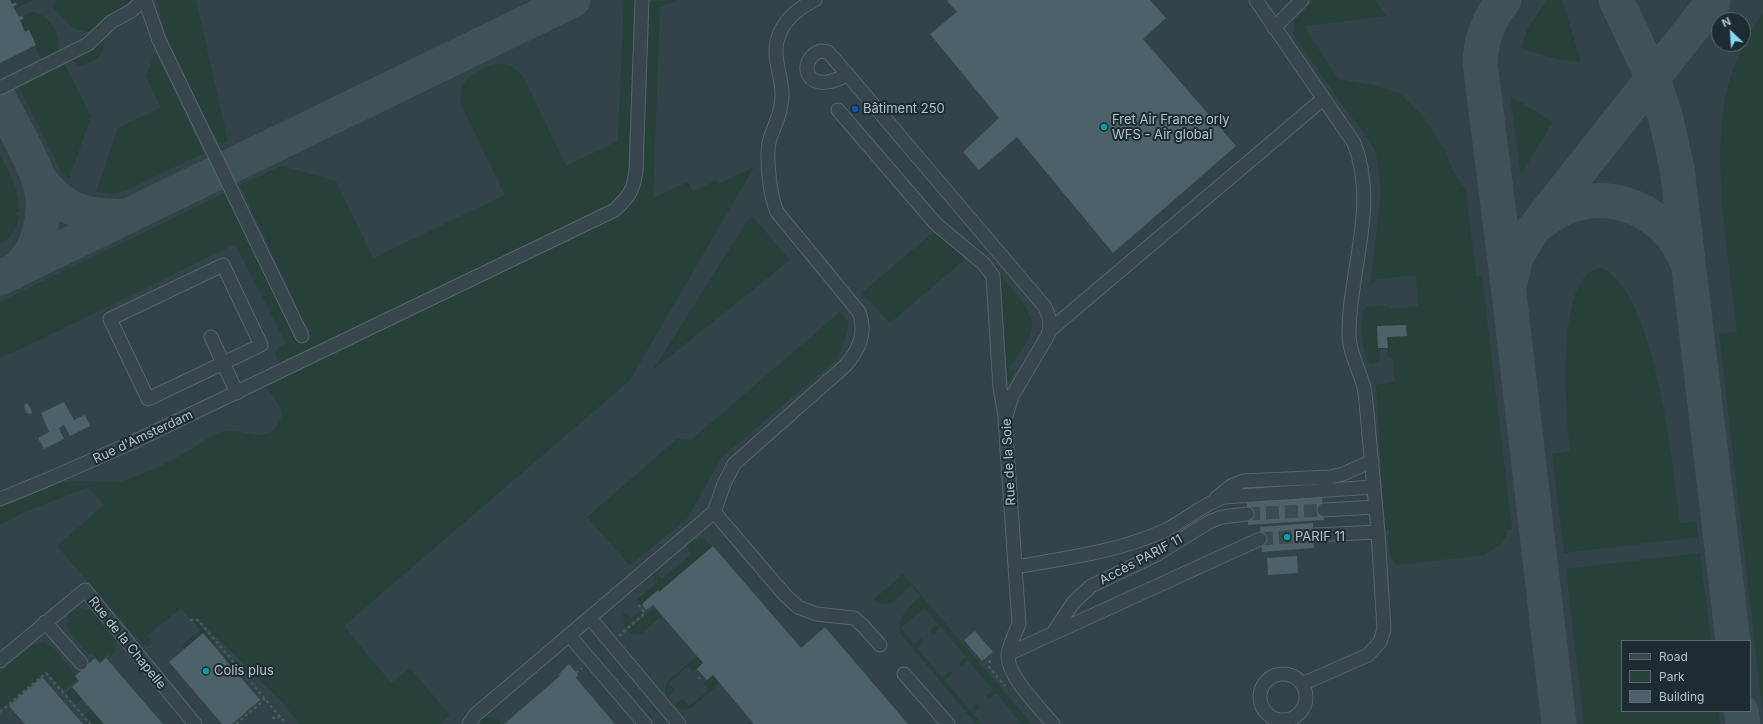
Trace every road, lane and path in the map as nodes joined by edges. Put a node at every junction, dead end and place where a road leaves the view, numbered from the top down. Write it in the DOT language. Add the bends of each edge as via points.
graph roads {
  1 [pos="144,0"];
  2 [pos="642,0"];
  3 [pos="815,0"];
  4 [pos="1256,0"];
  5 [pos="1302,0"];
  6 [pos="1274,28"];
  7 [pos="848,75"];
  8 [pos="0,88"];
  9 [pos="1324,99"];
  10 [pos="838,110"];
  11 [pos="1050,330"];
  12 [pos="302,336"];
  13 [pos="211,337"];
  14 [pos="223,363"];
  15 [pos="237,392"];
  16 [pos="1006,420"];
  17 [pos="1372,461"];
  18 [pos="1374,488"];
  19 [pos="0,499"];
  20 [pos="1214,500"];
  21 [pos="1375,507"];
  22 [pos="1324,510"];
  23 [pos="714,512"];
  24 [pos="1247,514"];
  25 [pos="1179,522"];
  26 [pos="1378,532"];
  27 [pos="1314,535"];
  28 [pos="1183,537"];
  29 [pos="1260,539"];
  30 [pos="1015,567"];
  31 [pos="637,603"];
  32 [pos="590,618"];
  33 [pos="190,620"];
  34 [pos="45,622"];
  35 [pos="1053,633"];
  36 [pos="569,635"];
  37 [pos="611,643"];
  38 [pos="880,645"];
  39 [pos="1008,654"];
  40 [pos="0,660"];
  41 [pos="81,662"];
  42 [pos="904,674"];
  43 [pos="702,676"];
  44 [pos="698,679"];
  45 [pos="1302,684"];
  46 [pos="265,699"];
  47 [pos="0,712"];
  48 [pos="280,716"];
  49 [pos="272,718"];
  50 [pos="1277,722"];
  51 [pos="90,724"];
  52 [pos="195,724"];
  53 [pos="236,724"];
  54 [pos="286,724"];
  55 [pos="469,724"];
  56 [pos="645,724"];
  57 [pos="680,724"];
  58 [pos="948,724"];
  59 [pos="1053,724"];
  1 -- 8 [label="street" via="111,22 88,44"];
  1 -- 12 [label="street" via="159,40"];
  2 -- 15 [label="street, Rue d'Amsterdam" via="634,187 615,210"];
  3 -- 23 [label="street" via="802,6 786,20 777,38 776,51 782,92 780,111 769,141 768,162 773,203 777,212 859,312 863,321 862,339 855,355 845,366 734,464"];
  4 -- 6 [label="street"];
  5 -- 6 [label="street"];
  6 -- 9 [label="street"];
  7 -- 11 [label="street" via="1045,307 1050,318"];
  9 -- 11 [label="street, Rue de la Soie"];
  9 -- 17 [label="street" via="1354,143 1364,179 1361,237 1351,302 1349,336 1350,349 1363,384"];
  10 -- 16 [label="street" via="936,224 984,264 993,276 1000,388"];
  11 -- 16 [label="street, Rue de la Soie" via="1012,396"];
  13 -- 14 [label="street"];
  14 -- 14 [label="street" via="261,345 223,265 110,319 148,399"];
  14 -- 15 [label="street"];
  15 -- 19 [label="street, Rue d'Amsterdam" via="100,458"];
  16 -- 30 [label="street, Rue de la Soie"];
  17 -- 18 [label="street"];
  17 -- 20 [label="street" via="1330,477 1243,481 1231,486"];
  18 -- 20 [label="street" via="1234,496"];
  18 -- 21 [label="street"];
  20 -- 25 [label="street"];
  21 -- 22 [label="street"];
  21 -- 26 [label="street"];
  23 -- 32 [label="street"];
  23 -- 38 [label="street" via="798,607 816,614 854,618"];
  24 -- 28 [label="street, Accès PARIF 11" via="1222,517"];
  25 -- 28 [label="street"];
  25 -- 30 [label="street" via="1166,530 1114,549"];
  26 -- 27 [label="street"];
  26 -- 45 [label="street" via="1385,623 1380,642 1373,651 1362,658"];
  28 -- 35 [label="street, Accès PARIF 11" via="1141,562 1091,586 1074,603"];
  29 -- 35 [label="street, Accès PARIF 11"];
  30 -- 39 [label="street, Rue de la Soie" via="1019,624"];
  31 -- 37 [label="path" via="645,613"];
  32 -- 36 [label="street"];
  32 -- 37 [label="street"];
  33 -- 46 [label="path" via="198,620"];
  34 -- 40 [label="street, Rue de la Chapelle"];
  34 -- 41 [label="street"];
  34 -- 52 [label="street, Rue de la Chapelle" via="85,590"];
  35 -- 39 [label="street, Accès PARIF 11"];
  36 -- 55 [label="street" via="475,715"];
  36 -- 56 [label="street"];
  37 -- 57 [label="street"];
  39 -- 59 [label="street" via="1016,679"];
  42 -- 58 [label="street"];
  43 -- 44 [label="path"];
  45 -- 50 [label="street" via="1306,699 1304,707 1293,718"];
  45 -- 50 [label="street" via="1297,679 1283,674 1269,679 1264,684 1261,691 1262,705 1265,712"];
  46 -- 48 [label="path"];
  46 -- 53 [label="path"];
  47 -- 51 [label="path" via="46,673"];
  48 -- 49 [label="path"];
  48 -- 54 [label="path"];
}
